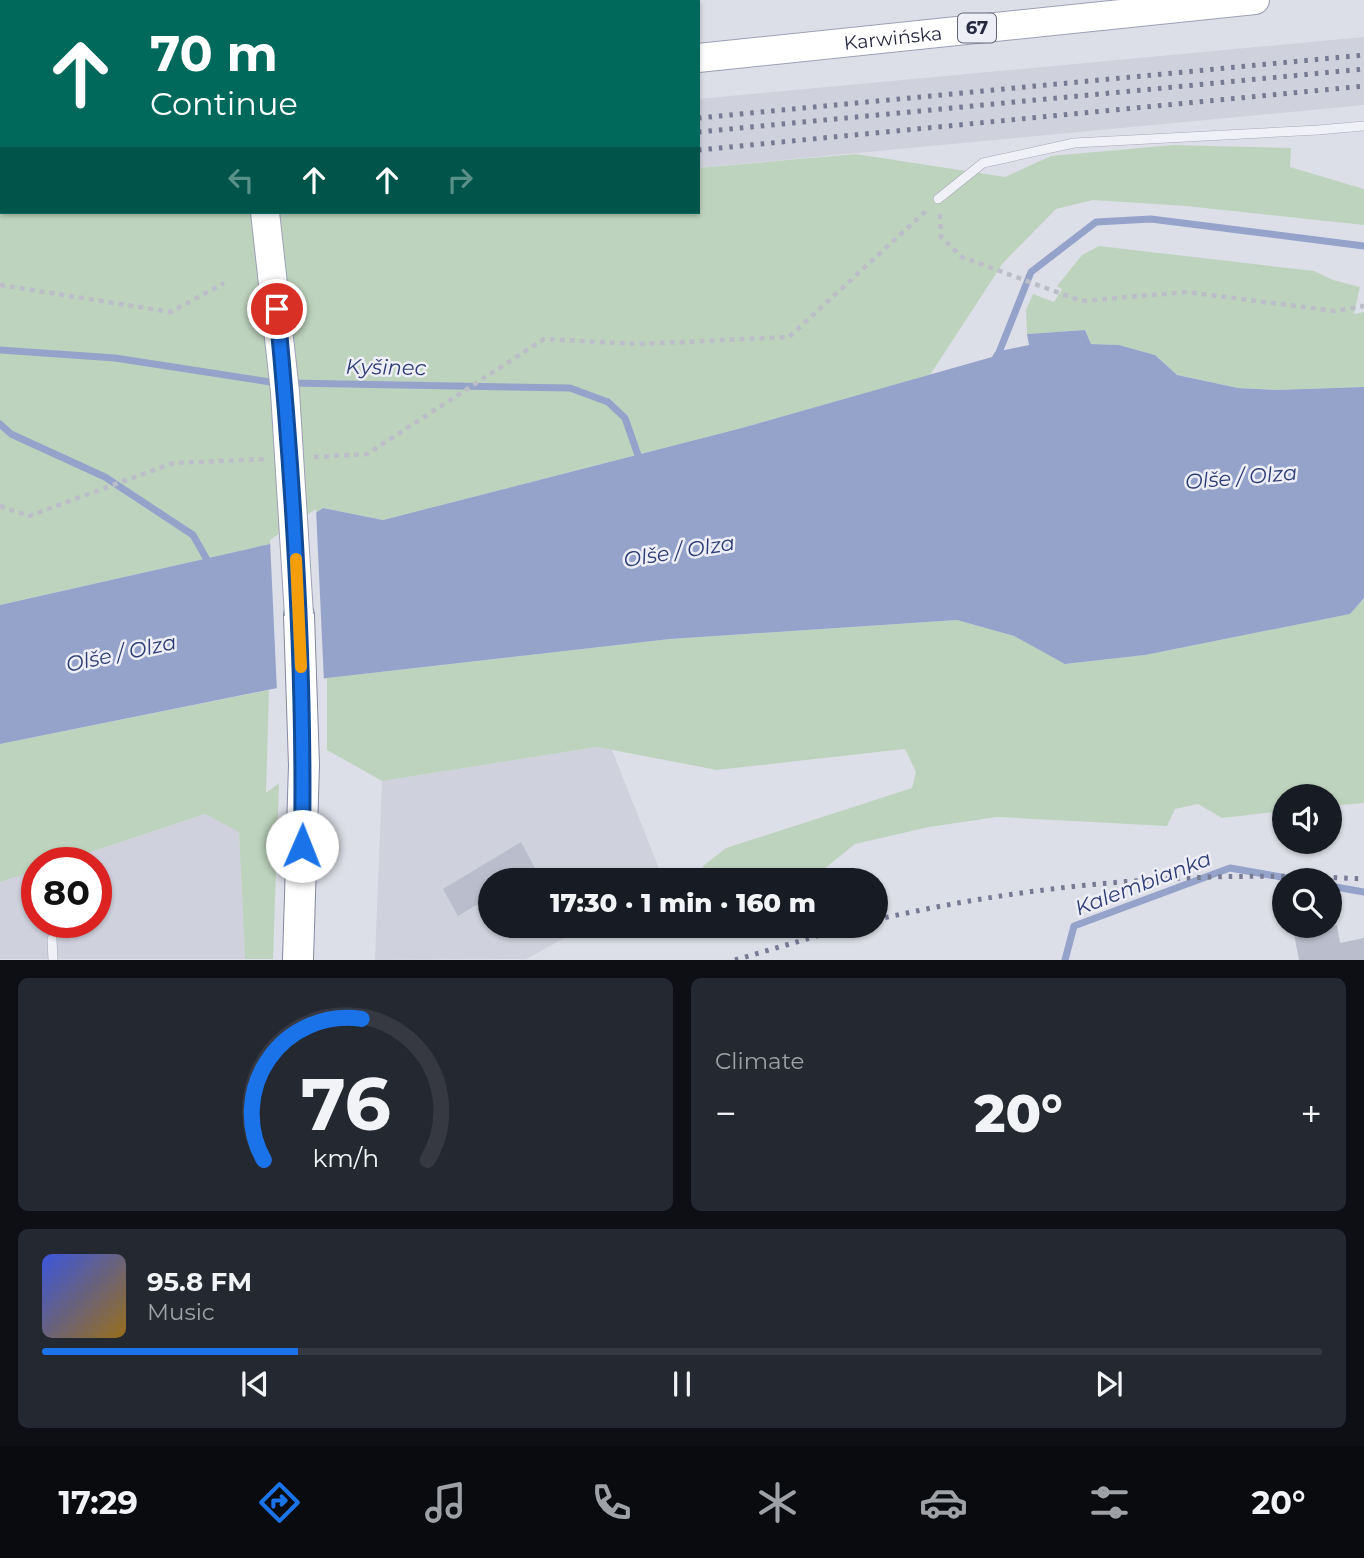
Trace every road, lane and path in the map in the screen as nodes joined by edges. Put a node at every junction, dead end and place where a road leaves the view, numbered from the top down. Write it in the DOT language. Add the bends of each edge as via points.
graph roads {
  1 [pos="1255,0"];
  2 [pos="700,58"];
  3 [pos="1364,126"];
  4 [pos="938,199"];
  5 [pos="265,214"];
  6 [pos="224,283"];
  7 [pos="0,285"];
  8 [pos="1364,306"];
  9 [pos="312,457"];
  10 [pos="270,459"];
  11 [pos="0,506"];
  12 [pos="299,615"];
  13 [pos="52,939"];
  14 [pos="53,960"];
  15 [pos="298,960"];
  1 -- 2 [label="main road, Karwińska / 67"];
  3 -- 4 [label="lane" via="1073,142 983,163"];
  4 -- 8 [label="path" via="941,237 962,257 1081,301 1187,292 1335,311"];
  4 -- 9 [label="path" via="789,337 640,344 544,339 367,454"];
  5 -- 12 [label="main road, bridge" via="285,392"];
  6 -- 7 [label="path" via="172,312"];
  10 -- 11 [label="path" via="173,463 29,516"];
  12 -- 15 [label="highway" via="304,765"];
  13 -- 14 [label="lane"];
}
